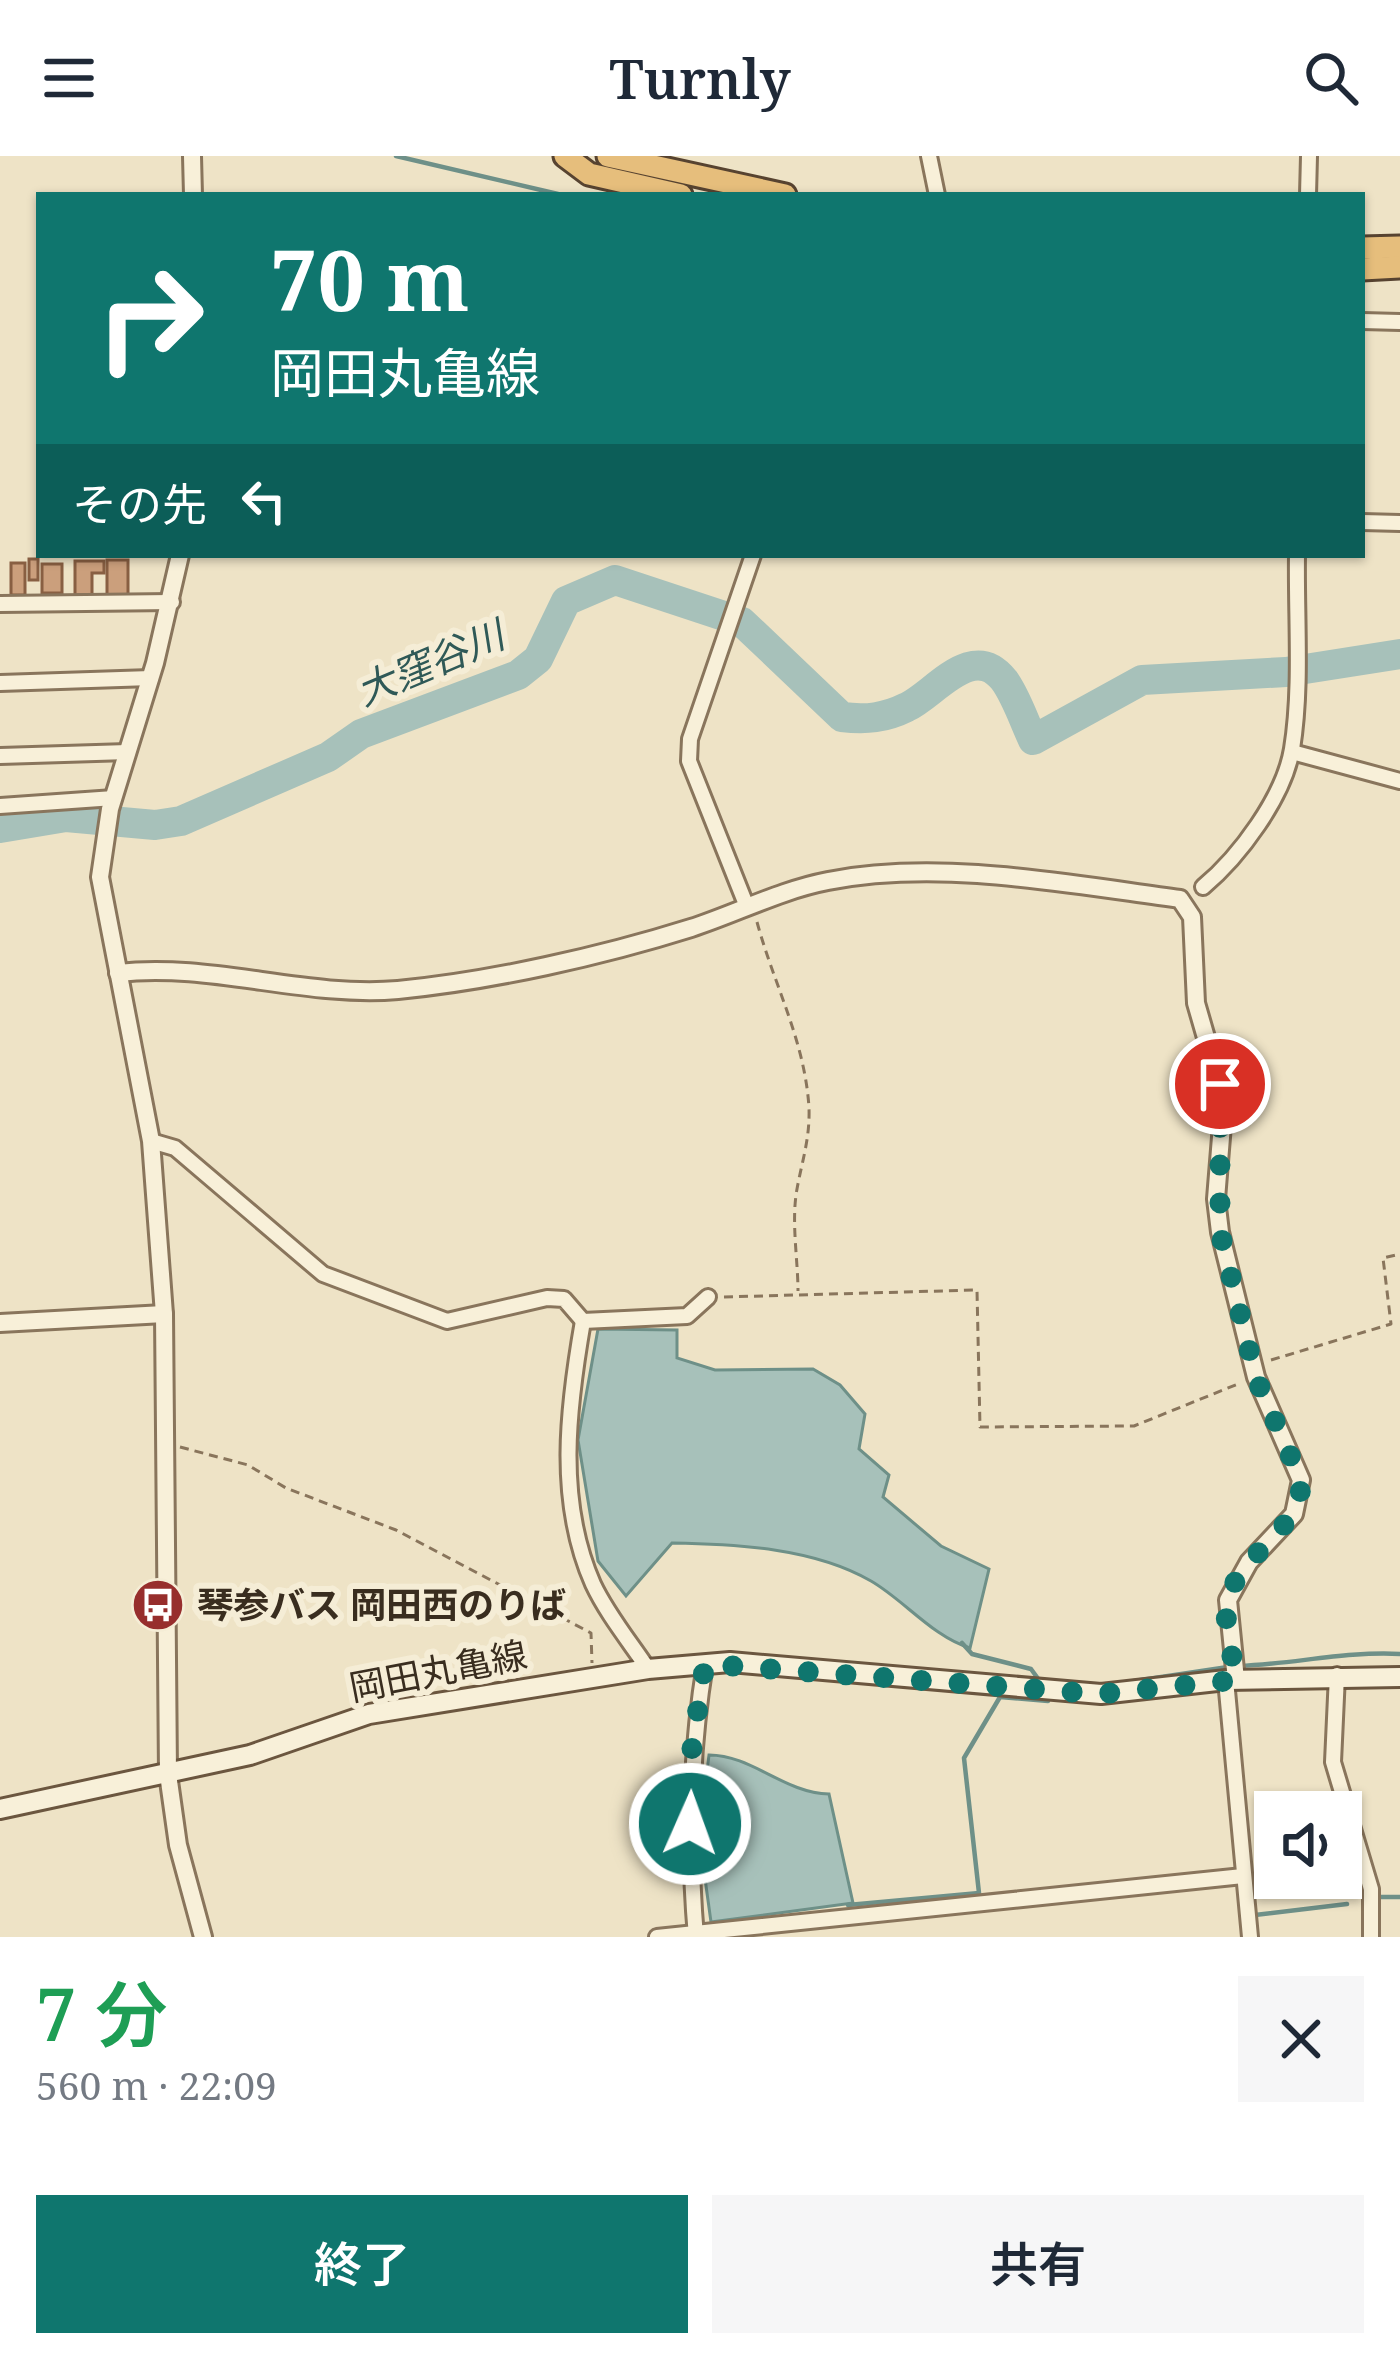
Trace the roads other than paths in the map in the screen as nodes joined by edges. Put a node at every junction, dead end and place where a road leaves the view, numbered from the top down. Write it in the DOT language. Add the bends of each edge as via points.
graph roads {
  1 [pos="192,156"];
  2 [pos="565,156"];
  3 [pos="608,156"];
  4 [pos="929,156"];
  5 [pos="1309,156"];
  6 [pos="194,192"];
  7 [pos="669,192"];
  8 [pos="771,192"];
  9 [pos="937,192"];
  10 [pos="1308,192"];
  11 [pos="1400,247"];
  12 [pos="1365,248"];
  13 [pos="1400,268"];
  14 [pos="1365,269"];
  15 [pos="1365,321"];
  16 [pos="1400,322"];
  17 [pos="1365,522"];
  18 [pos="1400,523"];
  19 [pos="180,558"];
  20 [pos="752,558"];
  21 [pos="1297,558"];
  22 [pos="172,602"];
  23 [pos="0,604"];
  24 [pos="151,678"];
  25 [pos="0,683"];
  26 [pos="128,752"];
  27 [pos="1292,752"];
  28 [pos="0,756"];
  29 [pos="1400,781"];
  30 [pos="0,806"];
  31 [pos="110,811"];
  32 [pos="1203,886"];
  33 [pos="750,906"];
  34 [pos="118,973"];
  35 [pos="151,1141"];
  36 [pos="708,1298"];
  37 [pos="164,1314"];
  38 [pos="584,1321"];
  39 [pos="0,1323"];
  40 [pos="705,1664"];
  41 [pos="648,1669"];
  42 [pos="1233,1673"];
  43 [pos="1337,1676"];
  44 [pos="1400,1677"];
  45 [pos="168,1774"];
  46 [pos="0,1809"];
  47 [pos="1243,1876"];
  48 [pos="696,1935"];
  49 [pos="203,1937"];
  50 [pos="657,1937"];
  51 [pos="1250,1937"];
  52 [pos="1371,1937"];
  1 -- 6 [label="street"];
  2 -- 7 [label="highway" via="589,174"];
  3 -- 8 [label="highway"];
  4 -- 9 [label="street"];
  5 -- 10 [label="street"];
  11 -- 12 [label="highway"];
  13 -- 14 [label="highway"];
  15 -- 16 [label="street"];
  17 -- 18 [label="street"];
  19 -- 22 [label="street"];
  20 -- 33 [label="street" via="689,760"];
  21 -- 27 [label="street"];
  22 -- 23 [label="street"];
  22 -- 24 [label="street"];
  24 -- 25 [label="street"];
  24 -- 26 [label="street"];
  26 -- 28 [label="street"];
  26 -- 31 [label="street"];
  27 -- 29 [label="street"];
  27 -- 32 [label="street" via="1227,867"];
  30 -- 31 [label="street"];
  31 -- 34 [label="street" via="101,900"];
  33 -- 34 [label="street" via="607,950 398,990"];
  33 -- 42 [label="street" via="802,886 886,876 1028,878 1189,905 1196,1003 1224,1100 1220,1232 1255,1372 1301,1480 1302,1498 1232,1589"];
  34 -- 35 [label="street"];
  35 -- 37 [label="street"];
  35 -- 38 [label="street" via="176,1148 323,1274 447,1321 547,1298 564,1299"];
  36 -- 38 [label="street" via="687,1316"];
  37 -- 39 [label="street"];
  37 -- 45 [label="street"];
  38 -- 41 [label="street" via="566,1416 584,1558"];
  40 -- 41 [label="main road, 岡田丸亀線"];
  40 -- 42 [label="main road, 岡田丸亀線" via="1100,1694"];
  40 -- 48 [label="street" via="691,1770"];
  41 -- 45 [label="main road, 岡田丸亀線" via="370,1714"];
  42 -- 43 [label="main road, 岡田丸亀線"];
  42 -- 47 [label="street"];
  43 -- 44 [label="main road, 岡田丸亀線"];
  43 -- 52 [label="street" via="1333,1762 1371,1888"];
  45 -- 46 [label="main road, 岡田丸亀線"];
  45 -- 49 [label="street"];
  47 -- 48 [label="street"];
  47 -- 51 [label="street"];
  48 -- 50 [label="street"];
}
